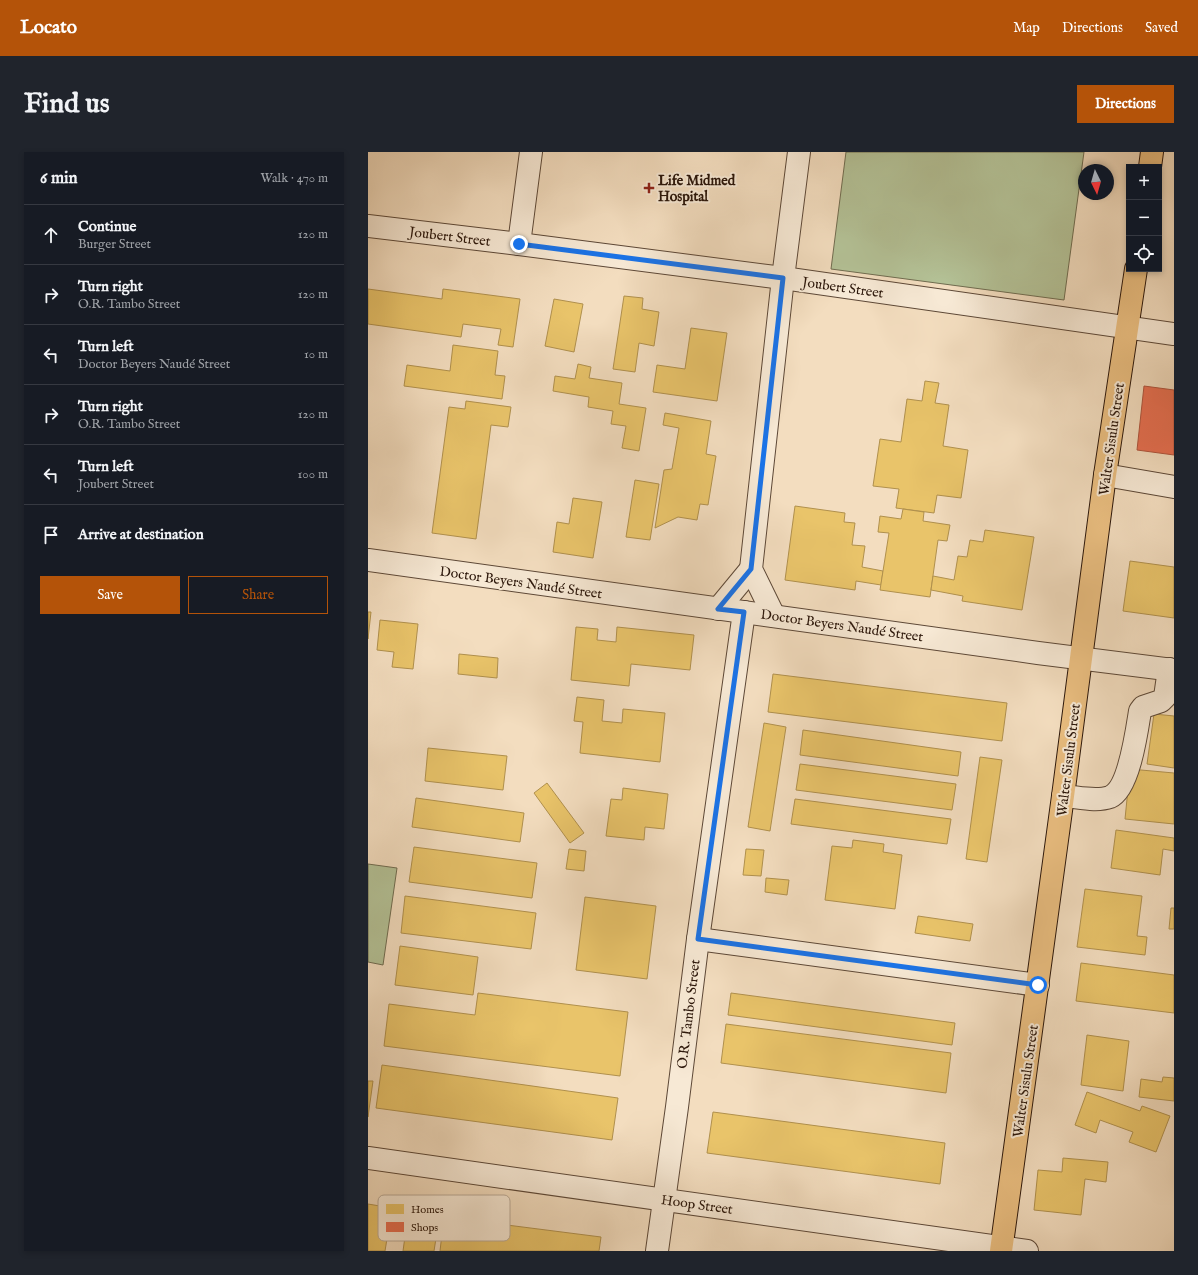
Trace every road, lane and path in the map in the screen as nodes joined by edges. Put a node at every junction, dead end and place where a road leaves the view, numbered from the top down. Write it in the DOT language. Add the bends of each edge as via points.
graph roads {
  1 [pos="531,152"];
  2 [pos="799,152"];
  3 [pos="1152,152"];
  4 [pos="1150,164"];
  5 [pos="368,226"];
  6 [pos="519,244"];
  7 [pos="1136,272"];
  8 [pos="783,278"];
  9 [pos="1128,328"];
  10 [pos="1174,334"];
  11 [pos="1105,475"];
  12 [pos="1174,487"];
  13 [pos="368,560"];
  14 [pos="751,569"];
  15 [pos="718,609"];
  16 [pos="744,612"];
  17 [pos="774,616"];
  18 [pos="1080,658"];
  19 [pos="1172,670"];
  20 [pos="1063,796"];
  21 [pos="698,939"];
  22 [pos="1038,985"];
  23 [pos="368,1158"];
  24 [pos="664,1200"];
  25 [pos="1001,1249"];
  26 [pos="657,1251"];
  27 [pos="1027,1251"];
  1 -- 6 [label="street"];
  2 -- 8 [label="street"];
  3 -- 4 [label="highway"];
  5 -- 6 [label="street, Joubert Street"];
  6 -- 8 [label="street, Joubert Street"];
  7 -- 9 [label="highway, Walter Sisulu Street"];
  8 -- 9 [label="street, Joubert Street"];
  8 -- 14 [label="street"];
  9 -- 10 [label="street, Joubert Street"];
  9 -- 11 [label="highway, Walter Sisulu Street"];
  11 -- 12 [label="street"];
  11 -- 18 [label="highway, Walter Sisulu Street"];
  13 -- 15 [label="street, Doctor Beyers Naudé Street"];
  14 -- 15 [label="street"];
  14 -- 17 [label="street"];
  15 -- 16 [label="street, Doctor Beyers Naudé Street"];
  16 -- 17 [label="street, Doctor Beyers Naudé Street"];
  16 -- 21 [label="street, O.R. Tambo Street"];
  17 -- 18 [label="street, Doctor Beyers Naudé Street"];
  18 -- 19 [label="street, Doctor Beyers Naudé Street"];
  18 -- 20 [label="highway, Walter Sisulu Street"];
  19 -- 20 [label="street" via="1161,701 1143,707 1140,711 1135,745 1117,792 1103,799"];
  20 -- 22 [label="highway, Walter Sisulu Street"];
  21 -- 22 [label="street"];
  21 -- 24 [label="street, O.R. Tambo Street"];
  22 -- 25 [label="highway, Walter Sisulu Street"];
  23 -- 24 [label="street, Hoop Street"];
  24 -- 25 [label="street, Hoop Street"];
  24 -- 26 [label="street, O.R. Tambo Street"];
  25 -- 27 [label="street, Hoop Street"];
}
